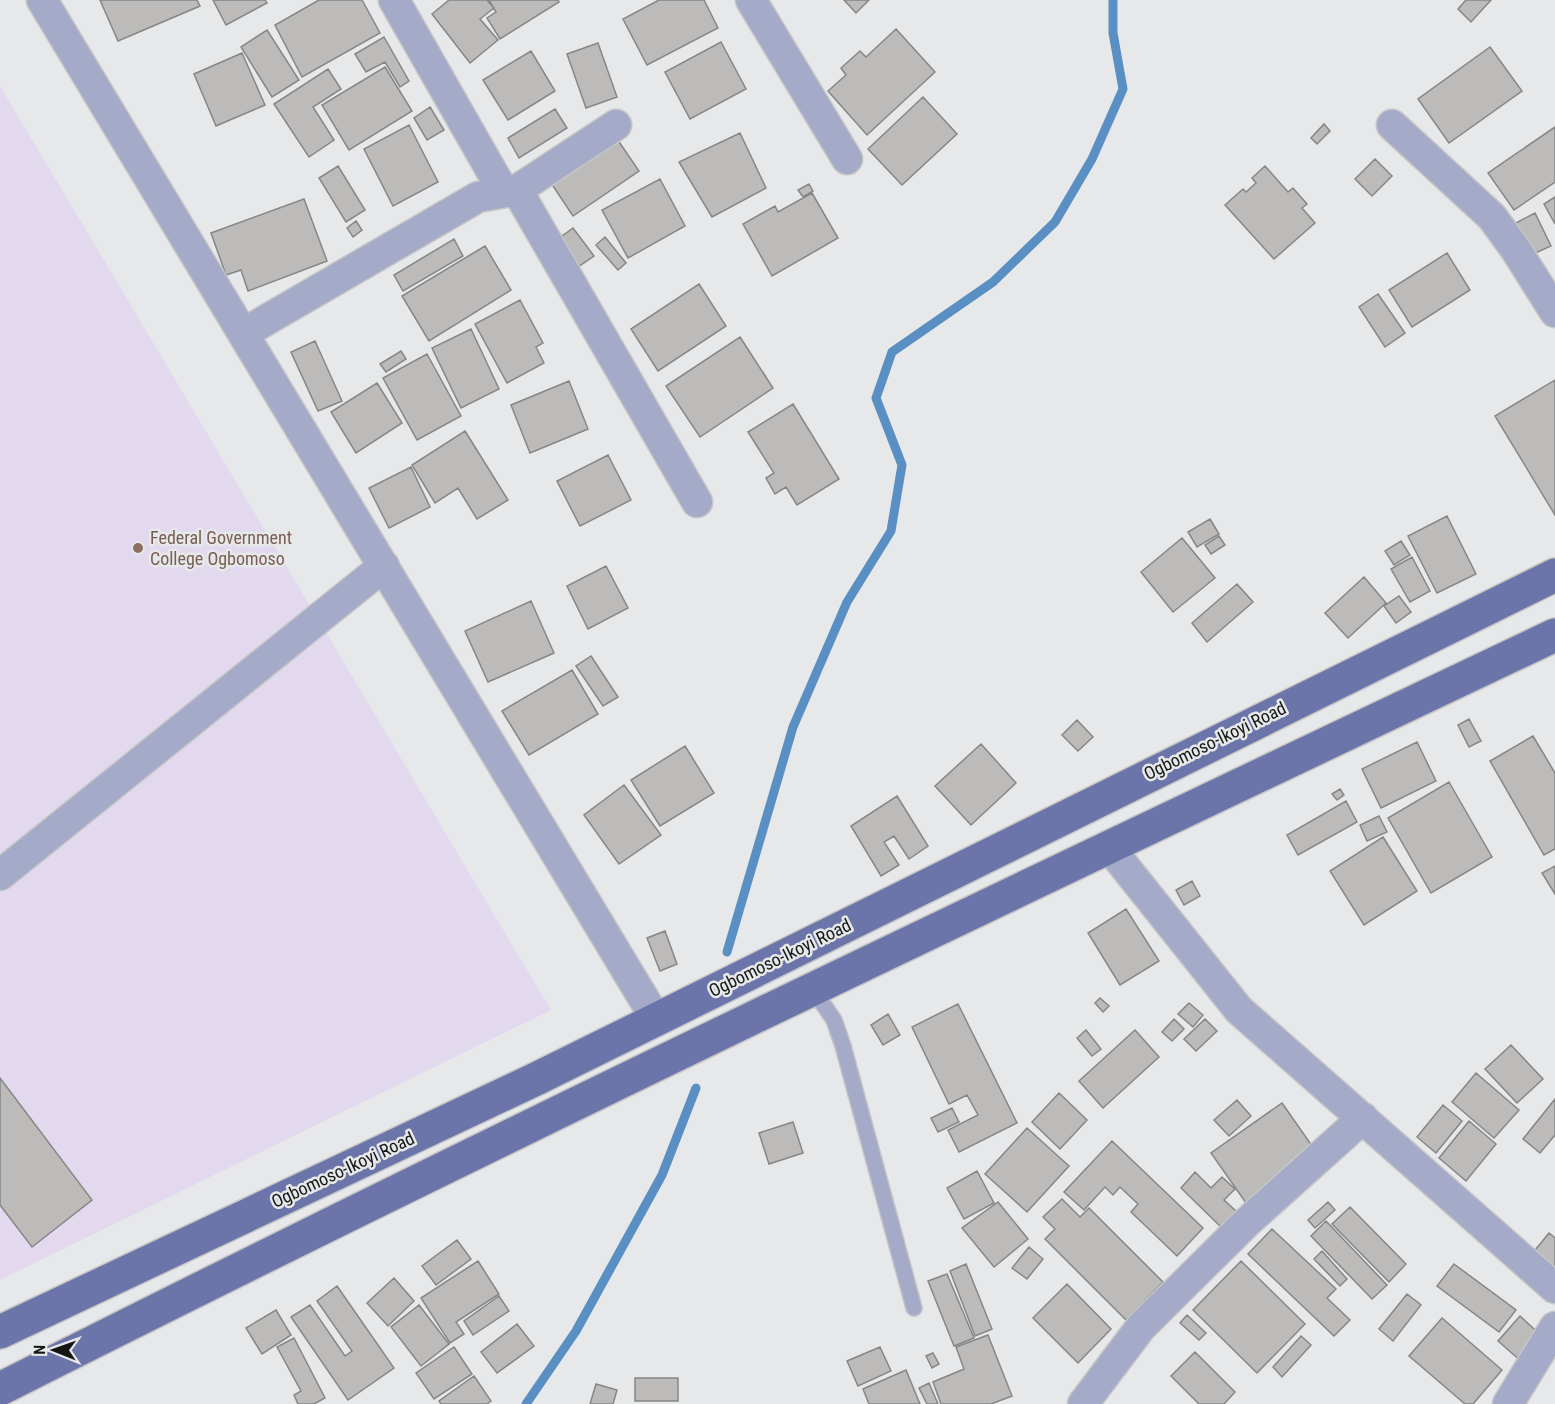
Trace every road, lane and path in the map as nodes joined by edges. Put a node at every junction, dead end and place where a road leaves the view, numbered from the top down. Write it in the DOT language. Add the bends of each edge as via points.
graph roads {
  1 [pos="42,0"];
  2 [pos="394,0"];
  3 [pos="751,0"];
  4 [pos="616,124"];
  5 [pos="1392,125"];
  6 [pos="847,159"];
  7 [pos="510,191"];
  8 [pos="1555,312"];
  9 [pos="244,333"];
  10 [pos="697,502"];
  11 [pos="384,566"];
  12 [pos="1555,575"];
  13 [pos="1555,635"];
  14 [pos="1109,847"];
  15 [pos="0,875"];
  16 [pos="812,988"];
  17 [pos="656,1019"];
  18 [pos="1363,1118"];
  19 [pos="1555,1288"];
  20 [pos="914,1308"];
  21 [pos="1555,1327"];
  22 [pos="0,1332"];
  23 [pos="0,1389"];
  24 [pos="1083,1404"];
  25 [pos="1508,1404"];
  1 -- 9 [label="street"];
  2 -- 7 [label="street"];
  3 -- 6 [label="street"];
  4 -- 7 [label="street"];
  5 -- 8 [label="street" via="1492,217"];
  7 -- 9 [label="street" via="478,197"];
  7 -- 10 [label="street"];
  9 -- 11 [label="street"];
  11 -- 15 [label="street"];
  11 -- 17 [label="street"];
  12 -- 17 [label="main road, Ogbomoso-Ikoyi Road"];
  13 -- 14 [label="main road"];
  14 -- 16 [label="main road"];
  14 -- 18 [label="street" via="1239,1010"];
  16 -- 20 [label="lane" via="834,1020 843,1046"];
  16 -- 23 [label="main road"];
  17 -- 22 [label="main road, Ogbomoso-Ikoyi Road"];
  18 -- 19 [label="street"];
  18 -- 24 [label="street" via="1246,1223 1141,1327"];
  21 -- 25 [label="street"];
}
